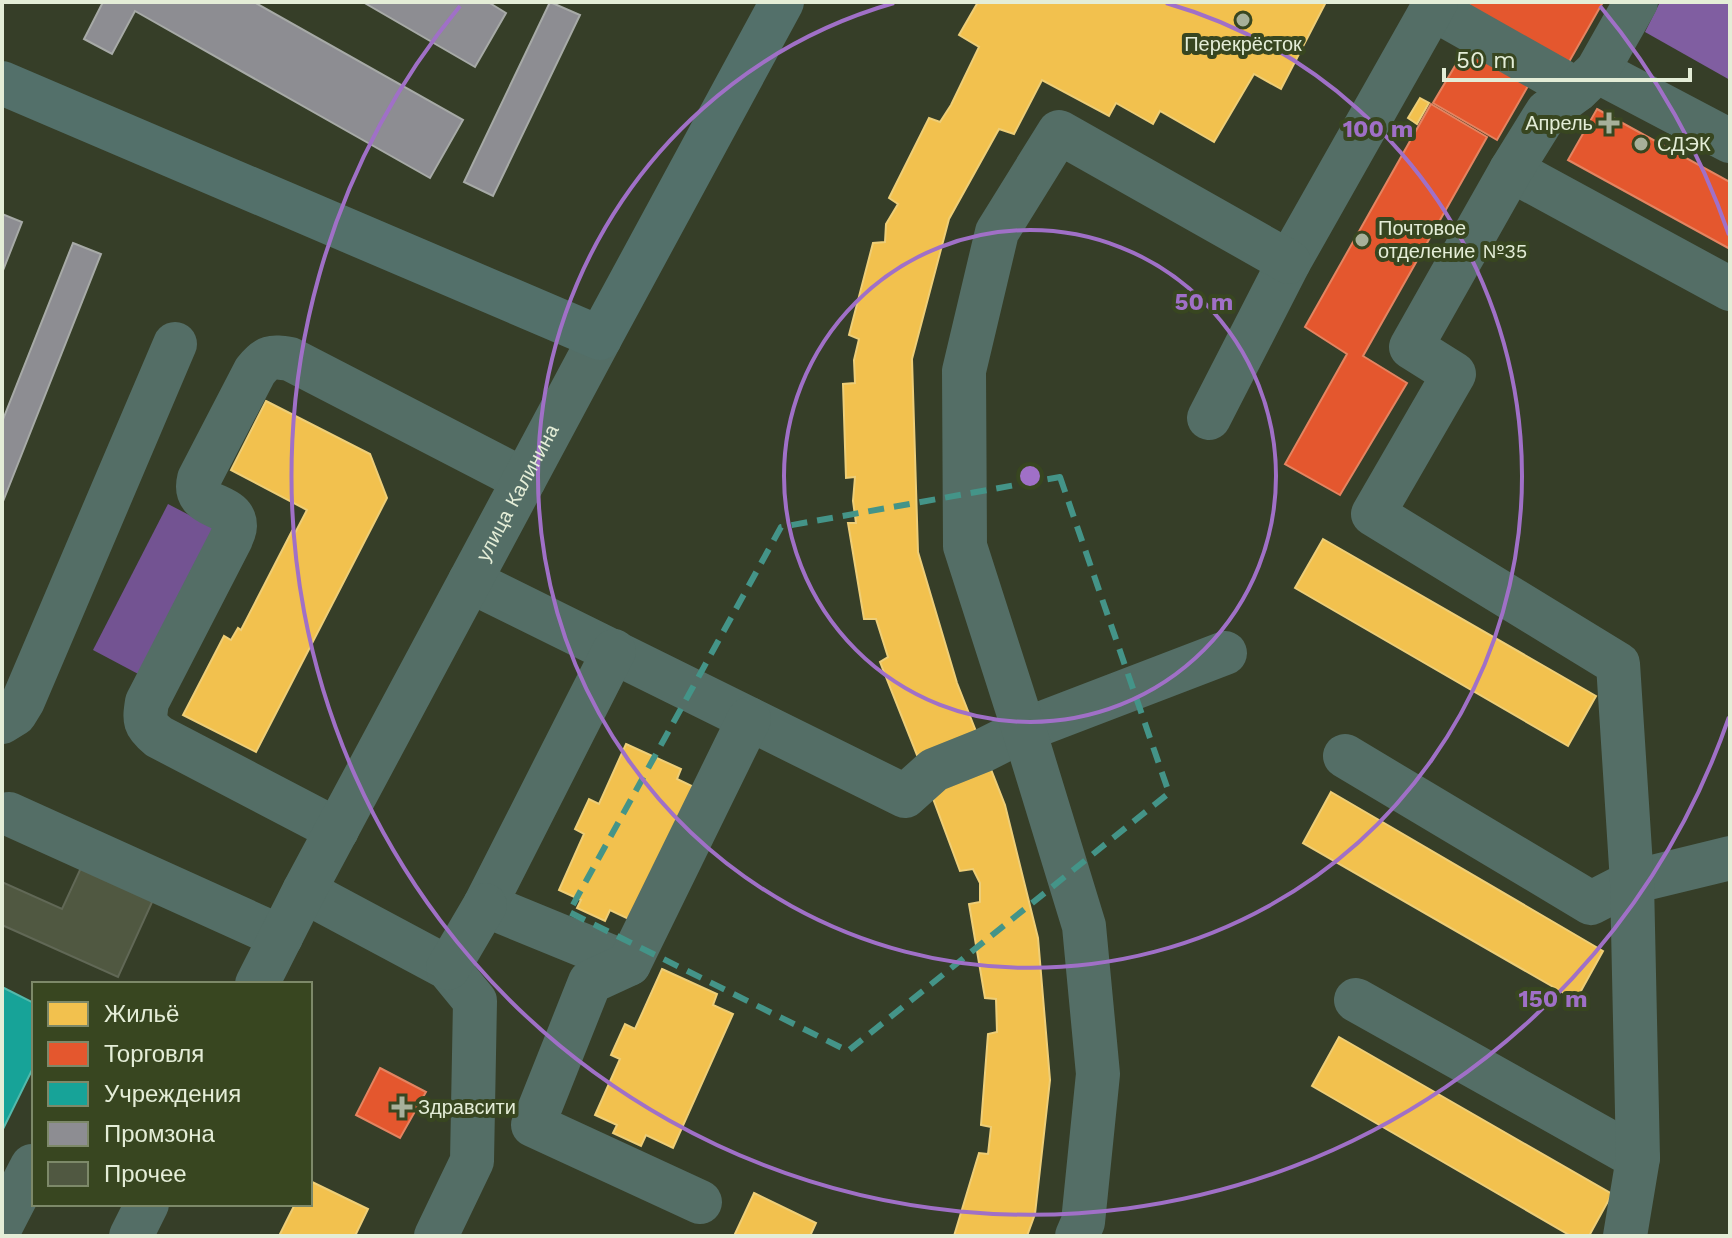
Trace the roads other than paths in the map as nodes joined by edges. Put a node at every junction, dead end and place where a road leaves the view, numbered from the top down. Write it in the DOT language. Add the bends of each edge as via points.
graph roads {
  1 [pos="782,2"];
  2 [pos="1636,2"];
  3 [pos="1434,5"];
  4 [pos="1587,80"];
  5 [pos="2,83"];
  6 [pos="1730,141"];
  7 [pos="1511,170"];
  8 [pos="1289,262"];
  9 [pos="1730,289"];
  10 [pos="600,338"];
  11 [pos="175,344"];
  12 [pos="1209,418"];
  13 [pos="524,480"];
  14 [pos="470,581"];
  15 [pos="614,651"];
  16 [pos="1225,653"];
  17 [pos="749,719"];
  18 [pos="2,722"];
  19 [pos="1024,730"];
  20 [pos="1345,756"];
  21 [pos="9,814"];
  22 [pos="337,830"];
  23 [pos="1730,858"];
  24 [pos="1632,882"];
  25 [pos="304,891"];
  26 [pos="485,905"];
  27 [pos="281,937"];
  28 [pos="629,964"];
  29 [pos="448,968"];
  30 [pos="258,982"];
  31 [pos="1356,1000"];
  32 [pos="1638,1158"];
  33 [pos="32,1166"];
  34 [pos="700,1202"];
  35 [pos="146,1206"];
  36 [pos="2,1224"];
  37 [pos="1085,1231"];
  38 [pos="131,1236"];
  39 [pos="436,1236"];
  40 [pos="1625,1236"];
  1 -- 10 [label="main road, улица Калинина"];
  2 -- 4 [label="street"];
  3 -- 4 [label="street"];
  3 -- 8 [label="street"];
  4 -- 6 [label="street"];
  4 -- 7 [label="street" via="1547,112"];
  5 -- 10 [label="main road"];
  7 -- 9 [label="street"];
  7 -- 24 [label="street" via="1411,347 1454,374 1373,514 1618,664"];
  8 -- 12 [label="street"];
  8 -- 19 [label="street" via="1059,132 997,232 964,371 965,546"];
  10 -- 13 [label="street, улица Калинина"];
  11 -- 18 [label="street" via="23,701"];
  13 -- 14 [label="street, улица Калинина"];
  13 -- 22 [label="street" via="290,359 265,359 255,371 197,487 199,495 232,517 231,539 144,716 159,737"];
  14 -- 15 [label="street"];
  14 -- 22 [label="street, улица Калинина"];
  15 -- 17 [label="street"];
  15 -- 26 [label="street"];
  16 -- 19 [label="street"];
  17 -- 19 [label="street" via="905,796 934,770"];
  17 -- 28 [label="street"];
  19 -- 37 [label="street" via="1084,926 1098,1074"];
  20 -- 24 [label="street" via="1591,903"];
  21 -- 27 [label="street"];
  22 -- 25 [label="street, улица Калинина"];
  23 -- 24 [label="street"];
  24 -- 32 [label="street"];
  25 -- 27 [label="street, улица Калинина"];
  25 -- 29 [label="street"];
  26 -- 28 [label="street"];
  26 -- 29 [label="street"];
  27 -- 30 [label="street, улица Калинина"];
  28 -- 34 [label="street" via="590,982 533,1125"];
  29 -- 39 [label="street" via="475,1001 472,1161"];
  31 -- 32 [label="street"];
  32 -- 40 [label="street"];
  33 -- 36 [label="street"];
  35 -- 38 [label="street"];
}
